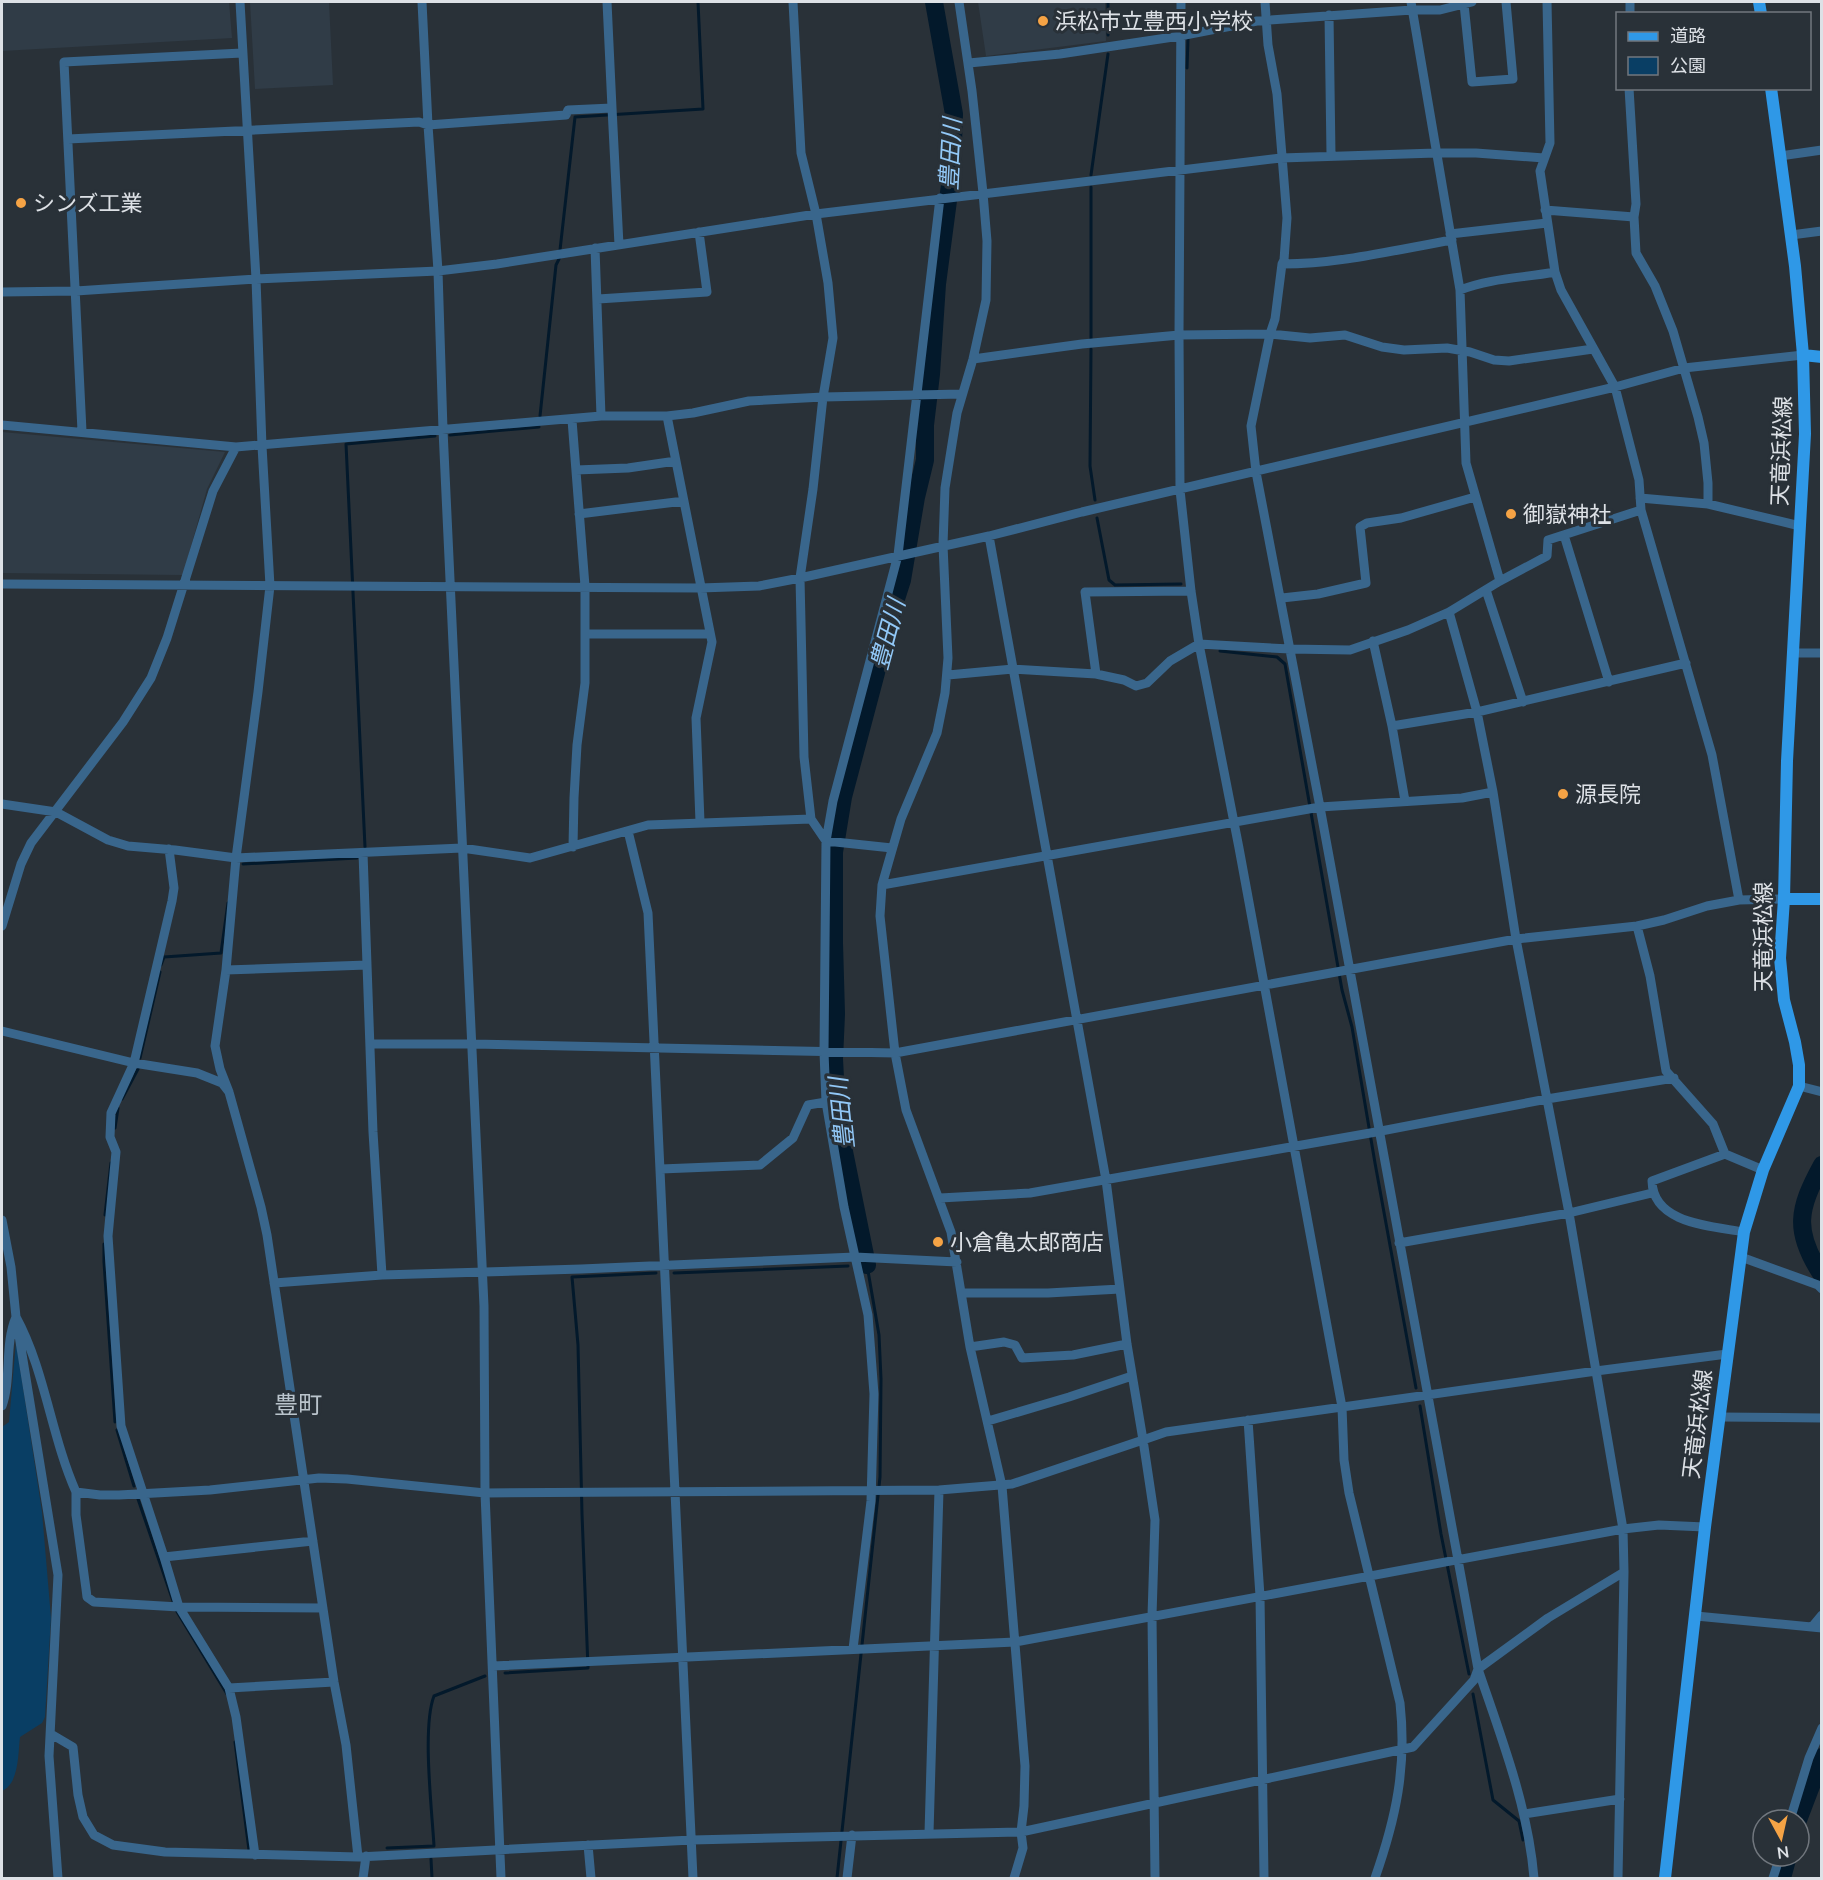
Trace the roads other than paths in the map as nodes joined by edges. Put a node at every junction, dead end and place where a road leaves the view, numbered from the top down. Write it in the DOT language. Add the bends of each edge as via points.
graph roads {
  1 [pos="240,2"];
  2 [pos="422,2"];
  3 [pos="606,2"];
  4 [pos="793,2"];
  5 [pos="959,2"];
  6 [pos="1181,2"];
  7 [pos="1264,2"];
  8 [pos="1506,2"];
  9 [pos="1547,2"];
  10 [pos="1468,3"];
  11 [pos="1412,5"];
  12 [pos="1329,15"];
  13 [pos="1266,20"];
  14 [pos="1180,36"];
  15 [pos="242,53"];
  16 [pos="969,63"];
  17 [pos="1629,90"];
  18 [pos="1771,90"];
  19 [pos="612,113"];
  20 [pos="428,124"];
  21 [pos="246,131"];
  22 [pos="68,139"];
  23 [pos="1821,150"];
  24 [pos="1436,153"];
  25 [pos="1331,155"];
  26 [pos="1780,156"];
  27 [pos="1281,158"];
  28 [pos="1545,158"];
  29 [pos="1180,171"];
  30 [pos="983,194"];
  31 [pos="941,198"];
  32 [pos="1545,210"];
  33 [pos="816,214"];
  34 [pos="1635,217"];
  35 [pos="1548,223"];
  36 [pos="1821,231"];
  37 [pos="699,232"];
  38 [pos="1791,235"];
  39 [pos="1451,237"];
  40 [pos="619,245"];
  41 [pos="596,248"];
  42 [pos="1282,264"];
  43 [pos="438,271"];
  44 [pos="1555,272"];
  45 [pos="256,279"];
  46 [pos="1460,290"];
  47 [pos="76,291"];
  48 [pos="2,292"];
  49 [pos="598,298"];
  50 [pos="1270,334"];
  51 [pos="1179,335"];
  52 [pos="1593,349"];
  53 [pos="1462,350"];
  54 [pos="1803,355"];
  55 [pos="1821,357"];
  56 [pos="973,359"];
  57 [pos="1684,368"];
  58 [pos="1615,387"];
  59 [pos="962,394"];
  60 [pos="918,395"];
  61 [pos="823,396"];
  62 [pos="601,416"];
  63 [pos="667,416"];
  64 [pos="572,420"];
  65 [pos="1465,422"];
  66 [pos="2,424"];
  67 [pos="443,430"];
  68 [pos="82,431"];
  69 [pos="262,446"];
  70 [pos="236,447"];
  71 [pos="676,461"];
  72 [pos="576,470"];
  73 [pos="1256,472"];
  74 [pos="1180,490"];
  75 [pos="1475,497"];
  76 [pos="1640,498"];
  77 [pos="684,501"];
  78 [pos="1708,504"];
  79 [pos="1641,510"];
  80 [pos="579,514"];
  81 [pos="1800,526"];
  82 [pos="1564,535"];
  83 [pos="989,536"];
  84 [pos="943,545"];
  85 [pos="899,555"];
  86 [pos="800,578"];
  87 [pos="1500,581"];
  88 [pos="2,584"];
  89 [pos="184,584"];
  90 [pos="450,585"];
  91 [pos="270,586"];
  92 [pos="585,586"];
  93 [pos="700,588"];
  94 [pos="1486,590"];
  95 [pos="1191,591"];
  96 [pos="1282,598"];
  97 [pos="1449,612"];
  98 [pos="585,634"];
  99 [pos="710,634"];
  100 [pos="1373,641"];
  101 [pos="1198,644"];
  102 [pos="1290,649"];
  103 [pos="1792,653"];
  104 [pos="1821,653"];
  105 [pos="1686,663"];
  106 [pos="1013,669"];
  107 [pos="1096,674"];
  108 [pos="948,675"];
  109 [pos="1609,682"];
  110 [pos="1523,702"];
  111 [pos="1477,712"];
  112 [pos="1392,726"];
  113 [pos="1493,792"];
  114 [pos="1405,801"];
  115 [pos="2,804"];
  116 [pos="1313,808"];
  117 [pos="56,812"];
  118 [pos="811,819"];
  119 [pos="700,822"];
  120 [pos="1233,822"];
  121 [pos="628,831"];
  122 [pos="826,841"];
  123 [pos="573,847"];
  124 [pos="462,848"];
  125 [pos="892,848"];
  126 [pos="169,849"];
  127 [pos="363,853"];
  128 [pos="1047,857"];
  129 [pos="236,858"];
  130 [pos="882,885"];
  131 [pos="1784,899"];
  132 [pos="1821,899"];
  133 [pos="1739,900"];
  134 [pos="2,926"];
  135 [pos="1637,926"];
  136 [pos="1516,939"];
  137 [pos="367,965"];
  138 [pos="1347,969"];
  139 [pos="226,970"];
  140 [pos="1263,985"];
  141 [pos="1077,1019"];
  142 [pos="2,1031"];
  143 [pos="370,1044"];
  144 [pos="473,1044"];
  145 [pos="656,1048"];
  146 [pos="826,1052"];
  147 [pos="895,1053"];
  148 [pos="134,1063"];
  149 [pos="1674,1078"];
  150 [pos="1799,1086"];
  151 [pos="229,1092"];
  152 [pos="1821,1092"];
  153 [pos="1547,1099"];
  154 [pos="826,1102"];
  155 [pos="1378,1132"];
  156 [pos="1293,1147"];
  157 [pos="1725,1154"];
  158 [pos="661,1169"];
  159 [pos="1763,1170"];
  160 [pos="1106,1180"];
  161 [pos="1652,1193"];
  162 [pos="940,1198"];
  163 [pos="1569,1213"];
  164 [pos="2,1220"];
  165 [pos="1744,1232"];
  166 [pos="1399,1243"];
  167 [pos="1741,1257"];
  168 [pos="856,1258"];
  169 [pos="957,1262"];
  170 [pos="665,1265"];
  171 [pos="482,1273"];
  172 [pos="382,1275"];
  173 [pos="274,1283"];
  174 [pos="1120,1289"];
  175 [pos="1821,1289"];
  176 [pos="962,1293"];
  177 [pos="16,1317"];
  178 [pos="1127,1344"];
  179 [pos="970,1347"];
  180 [pos="1727,1354"];
  181 [pos="1596,1371"];
  182 [pos="1132,1376"];
  183 [pos="1427,1396"];
  184 [pos="2,1406"];
  185 [pos="1342,1407"];
  186 [pos="1719,1417"];
  187 [pos="1821,1418"];
  188 [pos="1248,1420"];
  189 [pos="988,1421"];
  190 [pos="1143,1440"];
  191 [pos="304,1480"];
  192 [pos="1002,1486"];
  193 [pos="873,1490"];
  194 [pos="939,1490"];
  195 [pos="76,1491"];
  196 [pos="674,1492"];
  197 [pos="142,1493"];
  198 [pos="484,1493"];
  199 [pos="1705,1527"];
  200 [pos="1623,1528"];
  201 [pos="313,1541"];
  202 [pos="164,1557"];
  203 [pos="1455,1560"];
  204 [pos="1624,1572"];
  205 [pos="1369,1576"];
  206 [pos="1260,1596"];
  207 [pos="176,1607"];
  208 [pos="323,1608"];
  209 [pos="1821,1615"];
  210 [pos="1152,1616"];
  211 [pos="1696,1616"];
  212 [pos="1817,1628"];
  213 [pos="1015,1642"];
  214 [pos="934,1645"];
  215 [pos="854,1649"];
  216 [pos="683,1657"];
  217 [pos="493,1666"];
  218 [pos="1478,1669"];
  219 [pos="334,1682"];
  220 [pos="230,1688"];
  221 [pos="1821,1728"];
  222 [pos="51,1734"];
  223 [pos="1402,1749"];
  224 [pos="1263,1778"];
  225 [pos="1620,1799"];
  226 [pos="1154,1802"];
  227 [pos="1794,1808"];
  228 [pos="1524,1814"];
  229 [pos="1021,1832"];
  230 [pos="929,1833"];
  231 [pos="850,1835"];
  232 [pos="692,1840"];
  233 [pos="588,1845"];
  234 [pos="500,1850"];
  235 [pos="255,1851"];
  236 [pos="362,1857"];
  237 [pos="58,1878"];
  238 [pos="363,1878"];
  239 [pos="501,1878"];
  240 [pos="591,1878"];
  241 [pos="693,1878"];
  242 [pos="848,1878"];
  243 [pos="1014,1878"];
  244 [pos="1155,1878"];
  245 [pos="1264,1878"];
  246 [pos="1375,1878"];
  247 [pos="1534,1878"];
  248 [pos="1618,1878"];
  249 [pos="1665,1878"];
  1 -- 15 [label="street"];
  2 -- 20 [label="street"];
  3 -- 19 [label="street"];
  4 -- 33 [label="street" via="801,153"];
  5 -- 16 [label="street"];
  6 -- 14 [label="street"];
  7 -- 13 [label="street"];
  8 -- 10 [label="street" via="1513,79 1472,82"];
  9 -- 28 [label="street" via="1550,143"];
  10 -- 11 [label="street" via="1440,10"];
  11 -- 12 [label="street"];
  11 -- 24 [label="street"];
  12 -- 13 [label="street"];
  12 -- 25 [label="street"];
  13 -- 14 [label="street"];
  13 -- 27 [label="street"];
  14 -- 16 [label="street"];
  14 -- 29 [label="street"];
  15 -- 21 [label="street"];
  15 -- 22 [label="street" via="64,62"];
  16 -- 30 [label="street"];
  17 -- 34 [label="street"];
  18 -- 26 [label="main road, 天竜浜松線"];
  19 -- 20 [label="street" via="568,110 566,116"];
  19 -- 40 [label="street"];
  20 -- 21 [label="street"];
  20 -- 43 [label="street"];
  21 -- 22 [label="street"];
  21 -- 45 [label="street"];
  22 -- 47 [label="street"];
  23 -- 26 [label="street"];
  24 -- 25 [label="street"];
  24 -- 28 [label="street"];
  24 -- 39 [label="street"];
  25 -- 27 [label="street"];
  26 -- 38 [label="main road, 天竜浜松線"];
  27 -- 29 [label="street"];
  27 -- 42 [label="street" via="1287,218"];
  28 -- 32 [label="street" via="1540,171"];
  29 -- 30 [label="street"];
  29 -- 51 [label="street"];
  30 -- 31 [label="street"];
  30 -- 56 [label="street" via="987,300"];
  31 -- 33 [label="street"];
  31 -- 60 [label="street"];
  32 -- 34 [label="street"];
  32 -- 35 [label="street"];
  33 -- 37 [label="street"];
  33 -- 61 [label="street" via="833,338"];
  34 -- 57 [label="street" via="1636,253 1655,285"];
  35 -- 39 [label="street"];
  35 -- 44 [label="street"];
  36 -- 38 [label="street"];
  37 -- 40 [label="street"];
  37 -- 49 [label="street" via="707,292"];
  38 -- 54 [label="main road, 天竜浜松線"];
  39 -- 42 [label="street" via="1394,252 1313,264"];
  39 -- 46 [label="street"];
  40 -- 41 [label="street"];
  41 -- 43 [label="street"];
  41 -- 49 [label="street"];
  42 -- 50 [label="street"];
  43 -- 45 [label="street"];
  43 -- 67 [label="street"];
  44 -- 46 [label="street"];
  44 -- 52 [label="street"];
  45 -- 47 [label="street"];
  45 -- 69 [label="street"];
  46 -- 53 [label="street"];
  47 -- 48 [label="street"];
  47 -- 68 [label="street"];
  49 -- 62 [label="street"];
  50 -- 51 [label="street"];
  50 -- 53 [label="street" via="1310,338 1345,335 1404,350"];
  50 -- 73 [label="street" via="1251,426"];
  51 -- 56 [label="street"];
  51 -- 74 [label="street"];
  52 -- 53 [label="street" via="1509,361"];
  52 -- 58 [label="street"];
  53 -- 65 [label="street"];
  54 -- 55 [label="main road"];
  54 -- 57 [label="street"];
  54 -- 81 [label="main road, 天竜浜松線" via="1805,434"];
  56 -- 59 [label="street"];
  57 -- 58 [label="street"];
  57 -- 78 [label="street" via="1704,443"];
  58 -- 65 [label="street"];
  58 -- 76 [label="street"];
  59 -- 60 [label="street"];
  59 -- 84 [label="street" via="945,488"];
  60 -- 61 [label="street"];
  60 -- 85 [label="street"];
  61 -- 63 [label="street" via="749,401"];
  61 -- 86 [label="street"];
  62 -- 63 [label="street"];
  62 -- 64 [label="street"];
  63 -- 71 [label="street"];
  64 -- 67 [label="street"];
  64 -- 72 [label="street"];
  65 -- 73 [label="street"];
  65 -- 75 [label="street" via="1466,463"];
  66 -- 68 [label="street"];
  67 -- 69 [label="street"];
  67 -- 90 [label="street"];
  68 -- 70 [label="street"];
  69 -- 70 [label="street"];
  69 -- 91 [label="street"];
  70 -- 89 [label="street" via="213,491"];
  71 -- 72 [label="street"];
  71 -- 77 [label="street"];
  72 -- 80 [label="street"];
  73 -- 74 [label="street"];
  73 -- 96 [label="street"];
  74 -- 83 [label="street"];
  74 -- 95 [label="street"];
  75 -- 87 [label="street"];
  75 -- 96 [label="street" via="1401,518 1367,523 1360,527 1366,583"];
  76 -- 78 [label="street"];
  76 -- 79 [label="street"];
  77 -- 80 [label="street"];
  77 -- 93 [label="street"];
  78 -- 81 [label="street"];
  79 -- 82 [label="street"];
  79 -- 105 [label="street"];
  80 -- 92 [label="street"];
  81 -- 103 [label="main road, 天竜浜松線"];
  82 -- 87 [label="street" via="1548,540 1547,556"];
  82 -- 109 [label="street"];
  83 -- 84 [label="street"];
  83 -- 106 [label="street"];
  84 -- 85 [label="street"];
  84 -- 108 [label="street"];
  85 -- 86 [label="street"];
  85 -- 122 [label="street" via="833,801"];
  86 -- 93 [label="street" via="759,586"];
  86 -- 118 [label="street" via="804,756"];
  87 -- 94 [label="street"];
  88 -- 89 [label="street"];
  89 -- 91 [label="street"];
  89 -- 117 [label="street" via="151,678"];
  90 -- 91 [label="street"];
  90 -- 92 [label="street"];
  90 -- 124 [label="street"];
  91 -- 129 [label="street"];
  92 -- 93 [label="street"];
  92 -- 98 [label="street"];
  93 -- 99 [label="street"];
  94 -- 97 [label="street"];
  94 -- 110 [label="street"];
  95 -- 101 [label="street"];
  95 -- 107 [label="street" via="1085,592"];
  96 -- 102 [label="street"];
  97 -- 100 [label="street"];
  97 -- 111 [label="street"];
  98 -- 99 [label="street"];
  98 -- 123 [label="street"];
  99 -- 119 [label="street" via="712,642 696,718"];
  100 -- 102 [label="street" via="1350,650"];
  100 -- 112 [label="street"];
  101 -- 102 [label="street"];
  101 -- 107 [label="street" via="1170,661 1147,683 1136,686"];
  101 -- 120 [label="street"];
  102 -- 116 [label="street"];
  103 -- 104 [label="street"];
  103 -- 131 [label="main road, 天竜浜松線"];
  105 -- 109 [label="street"];
  105 -- 133 [label="street" via="1712,755"];
  106 -- 107 [label="street"];
  106 -- 108 [label="street"];
  106 -- 128 [label="street"];
  108 -- 125 [label="street" via="937,733"];
  109 -- 110 [label="street"];
  110 -- 111 [label="street"];
  111 -- 112 [label="street"];
  111 -- 113 [label="street"];
  112 -- 114 [label="street"];
  113 -- 114 [label="street"];
  113 -- 136 [label="street"];
  114 -- 116 [label="street"];
  115 -- 117 [label="street"];
  116 -- 120 [label="street"];
  116 -- 138 [label="street"];
  117 -- 126 [label="street" via="108,840 128,846"];
  117 -- 134 [label="street" via="31,843 21,864"];
  118 -- 119 [label="street"];
  118 -- 122 [label="street"];
  119 -- 121 [label="street" via="648,825"];
  120 -- 128 [label="street"];
  120 -- 140 [label="street"];
  121 -- 123 [label="street"];
  121 -- 145 [label="street" via="648,912"];
  122 -- 125 [label="street"];
  122 -- 146 [label="street"];
  123 -- 124 [label="street" via="530,858"];
  124 -- 127 [label="street"];
  124 -- 144 [label="street"];
  125 -- 130 [label="street"];
  126 -- 129 [label="street"];
  126 -- 148 [label="street" via="173,895"];
  127 -- 129 [label="street"];
  127 -- 137 [label="street"];
  128 -- 130 [label="street"];
  128 -- 141 [label="street"];
  129 -- 139 [label="street"];
  130 -- 147 [label="street" via="881,928"];
  131 -- 132 [label="main road"];
  131 -- 133 [label="street"];
  131 -- 150 [label="main road, 天竜浜松線" via="1780,958 1784,1000 1799,1065"];
  133 -- 135 [label="street"];
  135 -- 136 [label="street"];
  135 -- 149 [label="street" via="1666,1071"];
  136 -- 138 [label="street"];
  136 -- 153 [label="street"];
  137 -- 139 [label="street"];
  137 -- 143 [label="street"];
  138 -- 140 [label="street"];
  138 -- 155 [label="street"];
  139 -- 151 [label="street" via="215,1046"];
  140 -- 141 [label="street"];
  140 -- 156 [label="street"];
  141 -- 147 [label="street"];
  141 -- 160 [label="street"];
  142 -- 148 [label="street"];
  143 -- 144 [label="street"];
  143 -- 172 [label="street"];
  144 -- 145 [label="street"];
  144 -- 171 [label="street"];
  145 -- 146 [label="street"];
  145 -- 158 [label="street"];
  146 -- 147 [label="street"];
  146 -- 154 [label="street"];
  147 -- 162 [label="street" via="915,1139"];
  148 -- 151 [label="street" via="197,1073 222,1083"];
  148 -- 197 [label="street" via="111,1113 110,1137 116,1152 108,1236 121,1426"];
  149 -- 153 [label="street"];
  149 -- 157 [label="street" via="1713,1124"];
  150 -- 152 [label="street"];
  150 -- 159 [label="main road, 天竜浜松線"];
  151 -- 173 [label="street" via="261,1207"];
  153 -- 155 [label="street"];
  153 -- 163 [label="street"];
  154 -- 158 [label="street" via="808,1105 793,1138 760,1166"];
  154 -- 168 [label="street"];
  155 -- 156 [label="street"];
  155 -- 166 [label="street"];
  156 -- 160 [label="street"];
  156 -- 185 [label="street"];
  157 -- 159 [label="street"];
  157 -- 161 [label="street" via="1652,1181"];
  158 -- 170 [label="street"];
  159 -- 165 [label="main road, 天竜浜松線"];
  160 -- 162 [label="street" via="1030,1193"];
  160 -- 174 [label="street"];
  161 -- 163 [label="street"];
  161 -- 165 [label="street" via="1667,1212 1689,1221"];
  162 -- 169 [label="street"];
  163 -- 166 [label="street"];
  163 -- 181 [label="street"];
  164 -- 177 [label="street"];
  165 -- 167 [label="main road, 天竜浜松線"];
  166 -- 183 [label="street"];
  167 -- 175 [label="street"];
  167 -- 180 [label="main road, 天竜浜松線"];
  168 -- 169 [label="street"];
  168 -- 170 [label="street"];
  168 -- 193 [label="street" via="873,1362"];
  169 -- 176 [label="street"];
  170 -- 171 [label="street"];
  170 -- 196 [label="street"];
  171 -- 172 [label="street"];
  171 -- 198 [label="street"];
  172 -- 173 [label="street"];
  173 -- 191 [label="street"];
  174 -- 176 [label="street"];
  174 -- 178 [label="street"];
  176 -- 179 [label="street"];
  177 -- 184 [label="street" via="11,1328"];
  177 -- 195 [label="street" via="27,1337"];
  177 -- 222 [label="street" via="58,1575"];
  178 -- 179 [label="street" via="1073,1355 1022,1358 1015,1345 1004,1342"];
  178 -- 182 [label="street"];
  179 -- 189 [label="street"];
  180 -- 181 [label="street"];
  180 -- 186 [label="main road, 天竜浜松線"];
  181 -- 183 [label="street"];
  181 -- 200 [label="street"];
  182 -- 189 [label="street"];
  182 -- 190 [label="street"];
  183 -- 185 [label="street"];
  183 -- 203 [label="street"];
  185 -- 188 [label="street"];
  185 -- 205 [label="street" via="1349,1493"];
  186 -- 187 [label="street"];
  186 -- 199 [label="main road, 天竜浜松線"];
  188 -- 190 [label="street" via="1166,1432"];
  188 -- 206 [label="street"];
  189 -- 192 [label="street"];
  190 -- 192 [label="street"];
  190 -- 210 [label="street" via="1155,1520"];
  191 -- 197 [label="street"];
  191 -- 198 [label="street" via="346,1479"];
  191 -- 201 [label="street"];
  192 -- 194 [label="street"];
  192 -- 213 [label="street"];
  193 -- 194 [label="street"];
  193 -- 196 [label="street"];
  193 -- 215 [label="street"];
  194 -- 214 [label="street"];
  195 -- 197 [label="street" via="100,1495"];
  195 -- 207 [label="street" via="87,1597 108,1604"];
  196 -- 198 [label="street"];
  196 -- 216 [label="street"];
  197 -- 202 [label="street"];
  198 -- 217 [label="street"];
  199 -- 200 [label="street"];
  199 -- 211 [label="main road, 天竜浜松線"];
  200 -- 203 [label="street"];
  200 -- 204 [label="street"];
  201 -- 202 [label="street"];
  201 -- 208 [label="street"];
  202 -- 207 [label="street"];
  203 -- 205 [label="street"];
  203 -- 218 [label="street"];
  204 -- 218 [label="street" via="1548,1618"];
  204 -- 225 [label="street"];
  205 -- 206 [label="street"];
  205 -- 223 [label="street" via="1400,1703"];
  206 -- 210 [label="street"];
  206 -- 224 [label="street"];
  207 -- 208 [label="street"];
  207 -- 220 [label="street"];
  208 -- 219 [label="street"];
  209 -- 212 [label="street"];
  210 -- 213 [label="street"];
  210 -- 226 [label="street"];
  211 -- 212 [label="street"];
  211 -- 249 [label="main road, 天竜浜松線"];
  213 -- 214 [label="street"];
  213 -- 229 [label="street" via="1025,1766"];
  214 -- 215 [label="street"];
  214 -- 230 [label="street"];
  215 -- 216 [label="street"];
  216 -- 217 [label="street"];
  216 -- 232 [label="street"];
  217 -- 234 [label="street"];
  218 -- 223 [label="street" via="1474,1680 1413,1747"];
  218 -- 228 [label="street"];
  219 -- 220 [label="street"];
  219 -- 236 [label="street"];
  220 -- 235 [label="street"];
  221 -- 227 [label="street"];
  222 -- 235 [label="street" via="73,1747 83,1816 94,1835 113,1845 143,1850"];
  222 -- 237 [label="street" via="49,1756"];
  223 -- 224 [label="street"];
  223 -- 246 [label="street" via="1396,1810"];
  224 -- 226 [label="street"];
  224 -- 245 [label="street"];
  225 -- 228 [label="street"];
  225 -- 248 [label="street"];
  226 -- 229 [label="street"];
  226 -- 244 [label="street"];
  228 -- 247 [label="street"];
  229 -- 230 [label="street"];
  229 -- 243 [label="street" via="1023,1848"];
  230 -- 231 [label="street"];
  231 -- 232 [label="street"];
  231 -- 242 [label="street"];
  232 -- 233 [label="street"];
  232 -- 241 [label="street"];
  233 -- 234 [label="street"];
  233 -- 240 [label="street"];
  234 -- 236 [label="street"];
  234 -- 239 [label="street"];
  235 -- 236 [label="street"];
  236 -- 238 [label="street"];
}
